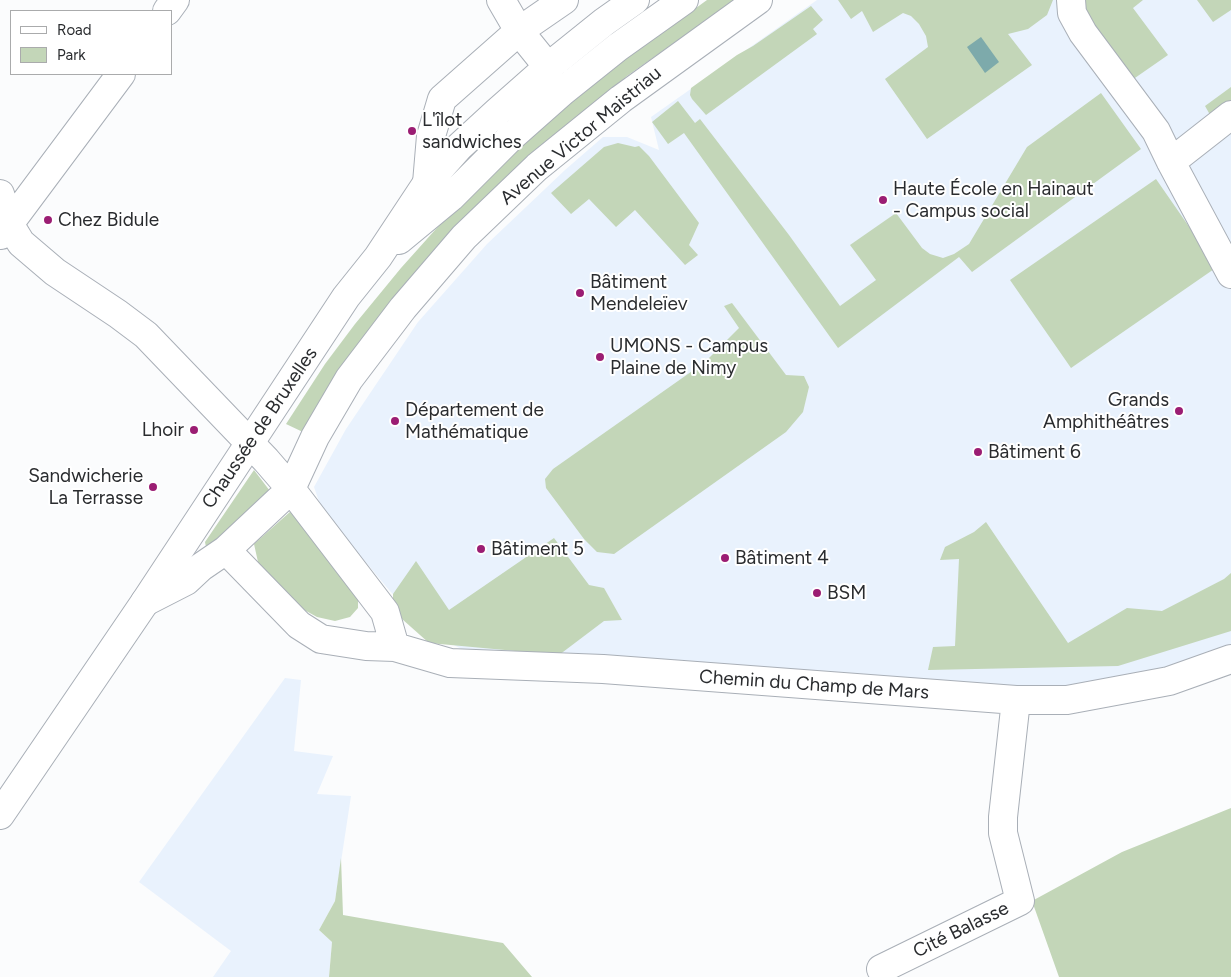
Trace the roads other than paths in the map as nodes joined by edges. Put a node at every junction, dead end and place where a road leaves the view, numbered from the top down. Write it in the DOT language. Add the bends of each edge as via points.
graph roads {
  1 [pos="501,0"];
  2 [pos="564,0"];
  3 [pos="635,0"];
  4 [pos="684,0"];
  5 [pos="758,0"];
  6 [pos="1072,0"];
  7 [pos="519,31"];
  8 [pos="548,67"];
  9 [pos="120,75"];
  10 [pos="1231,115"];
  11 [pos="1171,162"];
  12 [pos="427,183"];
  13 [pos="0,194"];
  14 [pos="5,231"];
  15 [pos="378,256"];
  16 [pos="1231,274"];
  17 [pos="250,443"];
  18 [pos="290,489"];
  19 [pos="226,550"];
  20 [pos="145,602"];
  21 [pos="395,647"];
  22 [pos="1231,659"];
  23 [pos="1016,700"];
  24 [pos="0,815"];
  25 [pos="881,969"];
  1 -- 7 [label="street"];
  2 -- 7 [label="street"];
  3 -- 8 [label="street"];
  4 -- 15 [label="street" via="563,91 451,197"];
  5 -- 18 [label="street, Avenue Victor Maistriau" via="605,111 536,167 464,237 403,308 349,379 314,437"];
  6 -- 11 [label="street" via="1072,13 1083,33 1156,131"];
  7 -- 8 [label="street"];
  7 -- 12 [label="street" via="442,99 431,136"];
  8 -- 12 [label="street" via="466,141"];
  9 -- 14 [label="street"];
  10 -- 11 [label="street"];
  11 -- 16 [label="street"];
  12 -- 15 [label="street"];
  13 -- 14 [label="street"];
  14 -- 17 [label="street" via="40,261 146,335"];
  15 -- 17 [label="street, Chaussée de Bruxelles" via="346,298"];
  17 -- 18 [label="street"];
  17 -- 20 [label="street, Chaussée de Bruxelles"];
  18 -- 19 [label="street, Chaussée de Bruxelles"];
  18 -- 21 [label="street" via="385,612"];
  19 -- 20 [label="street, Chaussée de Bruxelles" via="186,581"];
  19 -- 21 [label="street, Chemin du Champ de Mars" via="299,625 321,638 366,646"];
  20 -- 24 [label="street, Chaussée de Bruxelles"];
  21 -- 23 [label="street, Chemin du Champ de Mars" via="450,663 603,669"];
  22 -- 23 [label="street, Chemin du Champ de Mars" via="1169,681 1067,700"];
  23 -- 25 [label="street, Cité Balasse" via="1003,833 1020,901"];
}
